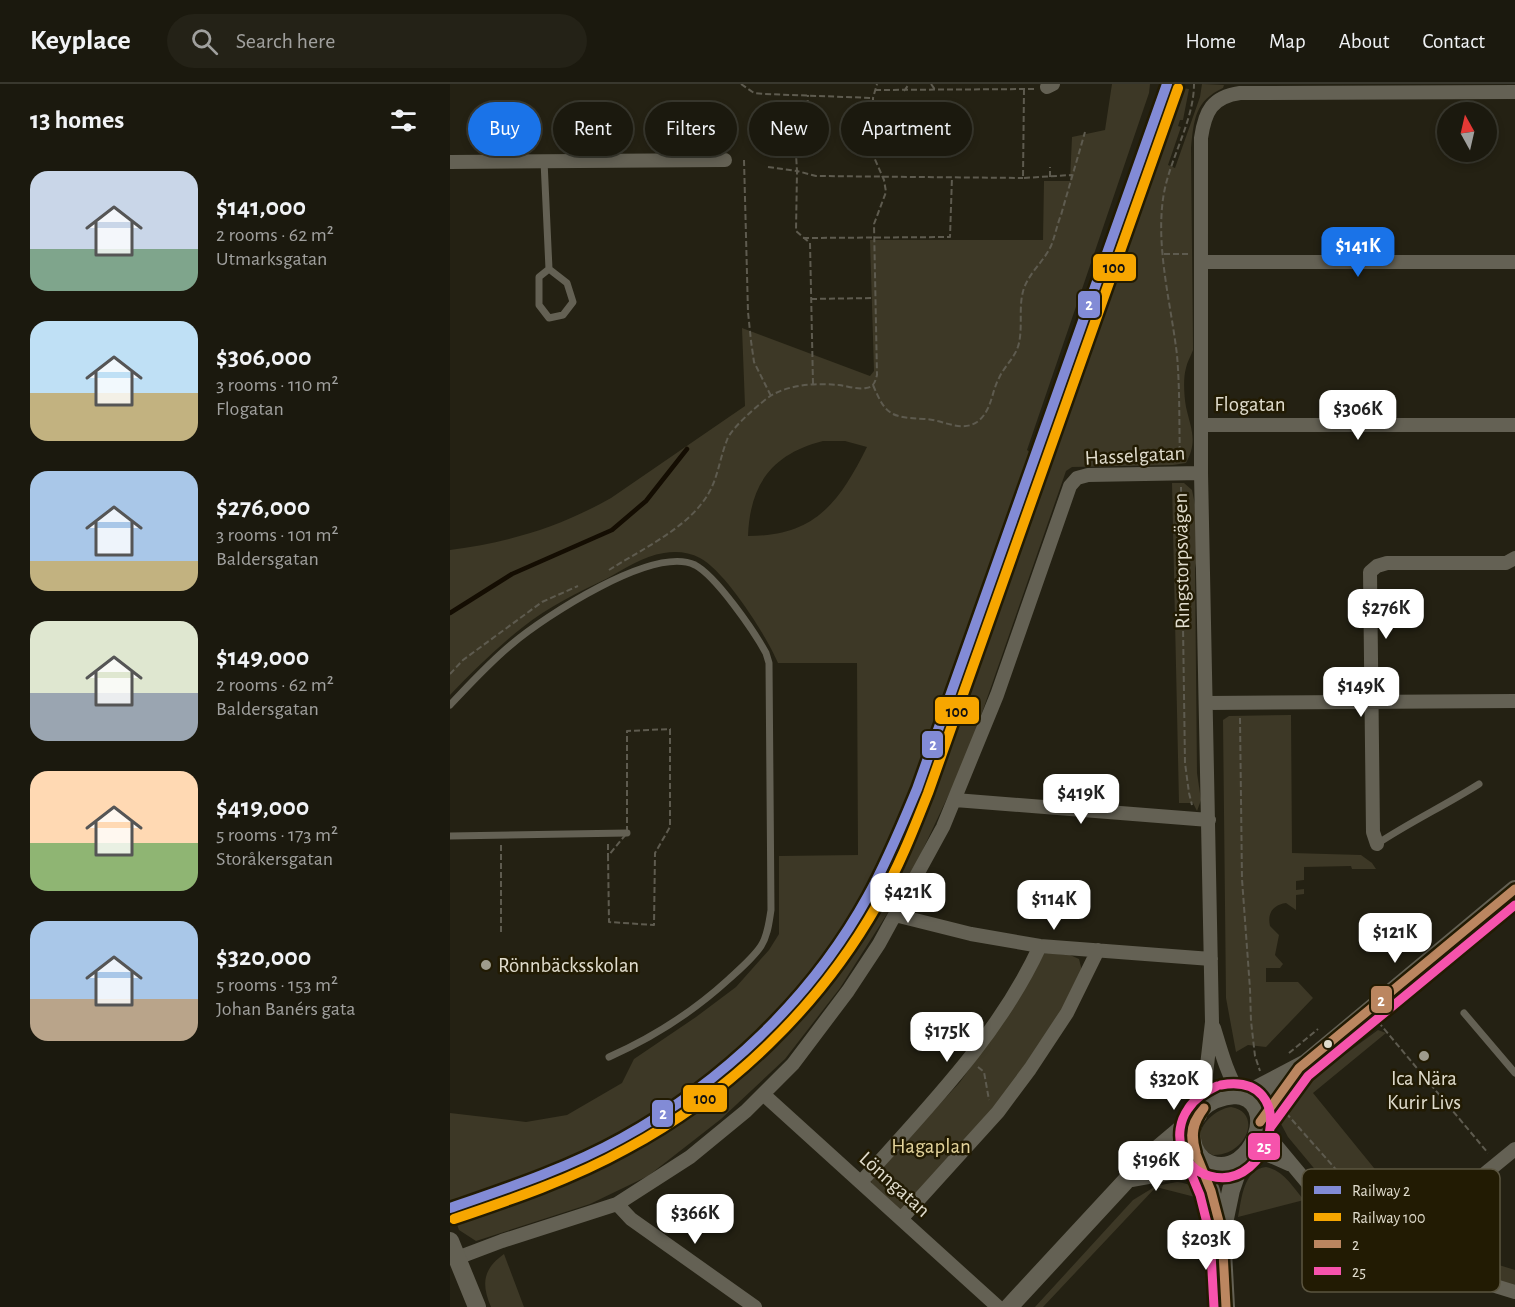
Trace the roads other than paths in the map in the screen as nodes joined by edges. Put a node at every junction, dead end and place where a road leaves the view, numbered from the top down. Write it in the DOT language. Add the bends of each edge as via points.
graph roads {
  1 [pos="1515,92"];
  2 [pos="725,160"];
  3 [pos="544,161"];
  4 [pos="450,162"];
  5 [pos="1202,258"];
  6 [pos="1515,262"];
  7 [pos="549,269"];
  8 [pos="1201,425"];
  9 [pos="1515,425"];
  10 [pos="1201,473"];
  11 [pos="1515,558"];
  12 [pos="1515,700"];
  13 [pos="1371,702"];
  14 [pos="1207,703"];
  15 [pos="450,705"];
  16 [pos="1479,784"];
  17 [pos="955,800"];
  18 [pos="1209,820"];
  19 [pos="627,833"];
  20 [pos="450,836"];
  21 [pos="1377,844"];
  22 [pos="1515,889"];
  23 [pos="895,915"];
  24 [pos="1040,946"];
  25 [pos="1098,950"];
  26 [pos="1211,959"];
  27 [pos="1464,1012"];
  28 [pos="1212,1022"];
  29 [pos="609,1057"];
  30 [pos="1515,1073"];
  31 [pos="1270,1093"];
  32 [pos="763,1094"];
  33 [pos="1242,1095"];
  34 [pos="1200,1112"];
  35 [pos="1260,1124"];
  36 [pos="1515,1149"];
  37 [pos="1243,1157"];
  38 [pos="1202,1159"];
  39 [pos="1293,1167"];
  40 [pos="1179,1169"];
  41 [pos="1491,1169"];
  42 [pos="1302,1177"];
  43 [pos="1127,1179"];
  44 [pos="861,1182"];
  45 [pos="1209,1185"];
  46 [pos="617,1204"];
  47 [pos="902,1218"];
  48 [pos="1222,1233"];
  49 [pos="454,1249"];
  50 [pos="1500,1287"];
  51 [pos="1515,1292"];
  52 [pos="477,1307"];
  53 [pos="755,1307"];
  54 [pos="998,1307"];
  55 [pos="1009,1307"];
  56 [pos="1226,1307"];
  1 -- 5 [label="street, Ringstorpsvägen" via="1224,96 1207,114 1201,138"];
  2 -- 3 [label="street"];
  3 -- 4 [label="street"];
  3 -- 7 [label="lane"];
  5 -- 6 [label="street"];
  5 -- 8 [label="street, Ringstorpsvägen"];
  7 -- 7 [label="lane" via="567,283 573,302 563,315 549,318 539,304 538,278"];
  8 -- 9 [label="street, Flogatan"];
  8 -- 10 [label="street, Ringstorpsvägen"];
  10 -- 14 [label="street, Ringstorpsvägen"];
  10 -- 17 [label="street, Hasselgatan" via="1088,475 1077,478 1070,486 997,695"];
  11 -- 13 [label="street" via="1506,563 1387,563 1370,572"];
  12 -- 13 [label="street"];
  13 -- 14 [label="street"];
  13 -- 21 [label="street" via="1373,832"];
  14 -- 18 [label="street, Ringstorpsvägen"];
  15 -- 29 [label="lane" via="530,629 609,583 656,564 688,563 707,574 766,653 771,898 767,932 758,950 717,990 665,1029"];
  16 -- 21 [label="lane"];
  17 -- 18 [label="street"];
  17 -- 23 [label="street, Hasselgatan"];
  18 -- 26 [label="street, Ringstorpsvägen"];
  19 -- 20 [label="lane"];
  22 -- 31 [label="street" via="1293,1061"];
  23 -- 24 [label="street"];
  23 -- 32 [label="street, Hasselgatan" via="848,991 793,1064"];
  24 -- 25 [label="street"];
  24 -- 44 [label="street" via="1025,979 957,1076"];
  25 -- 26 [label="street"];
  25 -- 47 [label="street" via="1067,1013 1030,1070 1002,1107"];
  26 -- 28 [label="street, Ringstorpsvägen"];
  27 -- 30 [label="lane"];
  28 -- 33 [label="street, Ringstorpsvägen" via="1225,1065"];
  28 -- 34 [label="street, Ringstorpsvägen"];
  31 -- 33 [label="street"];
  31 -- 35 [label="street"];
  32 -- 44 [label="street, Lönngatan"];
  32 -- 46 [label="street, Hasselgatan" via="690,1157"];
  33 -- 34 [label="street" via="1221,1097"];
  33 -- 35 [label="street" via="1254,1106"];
  34 -- 38 [label="street" via="1192,1129"];
  34 -- 43 [label="street"];
  35 -- 37 [label="street" via="1254,1143"];
  35 -- 39 [label="street"];
  36 -- 41 [label="street"];
  37 -- 38 [label="street" via="1222,1165"];
  37 -- 39 [label="street" via="1266,1154"];
  37 -- 48 [label="street"];
  38 -- 40 [label="street"];
  38 -- 45 [label="street"];
  39 -- 42 [label="street"];
  40 -- 43 [label="street"];
  40 -- 45 [label="street"];
  43 -- 55 [label="street"];
  44 -- 47 [label="street, Lönngatan"];
  45 -- 48 [label="street"];
  46 -- 49 [label="street, Hasselgatan" via="502,1241"];
  46 -- 53 [label="street" via="631,1219"];
  47 -- 54 [label="street, Lönngatan"];
  48 -- 56 [label="street"];
  49 -- 52 [label="street"];
  50 -- 51 [label="street"];
}
